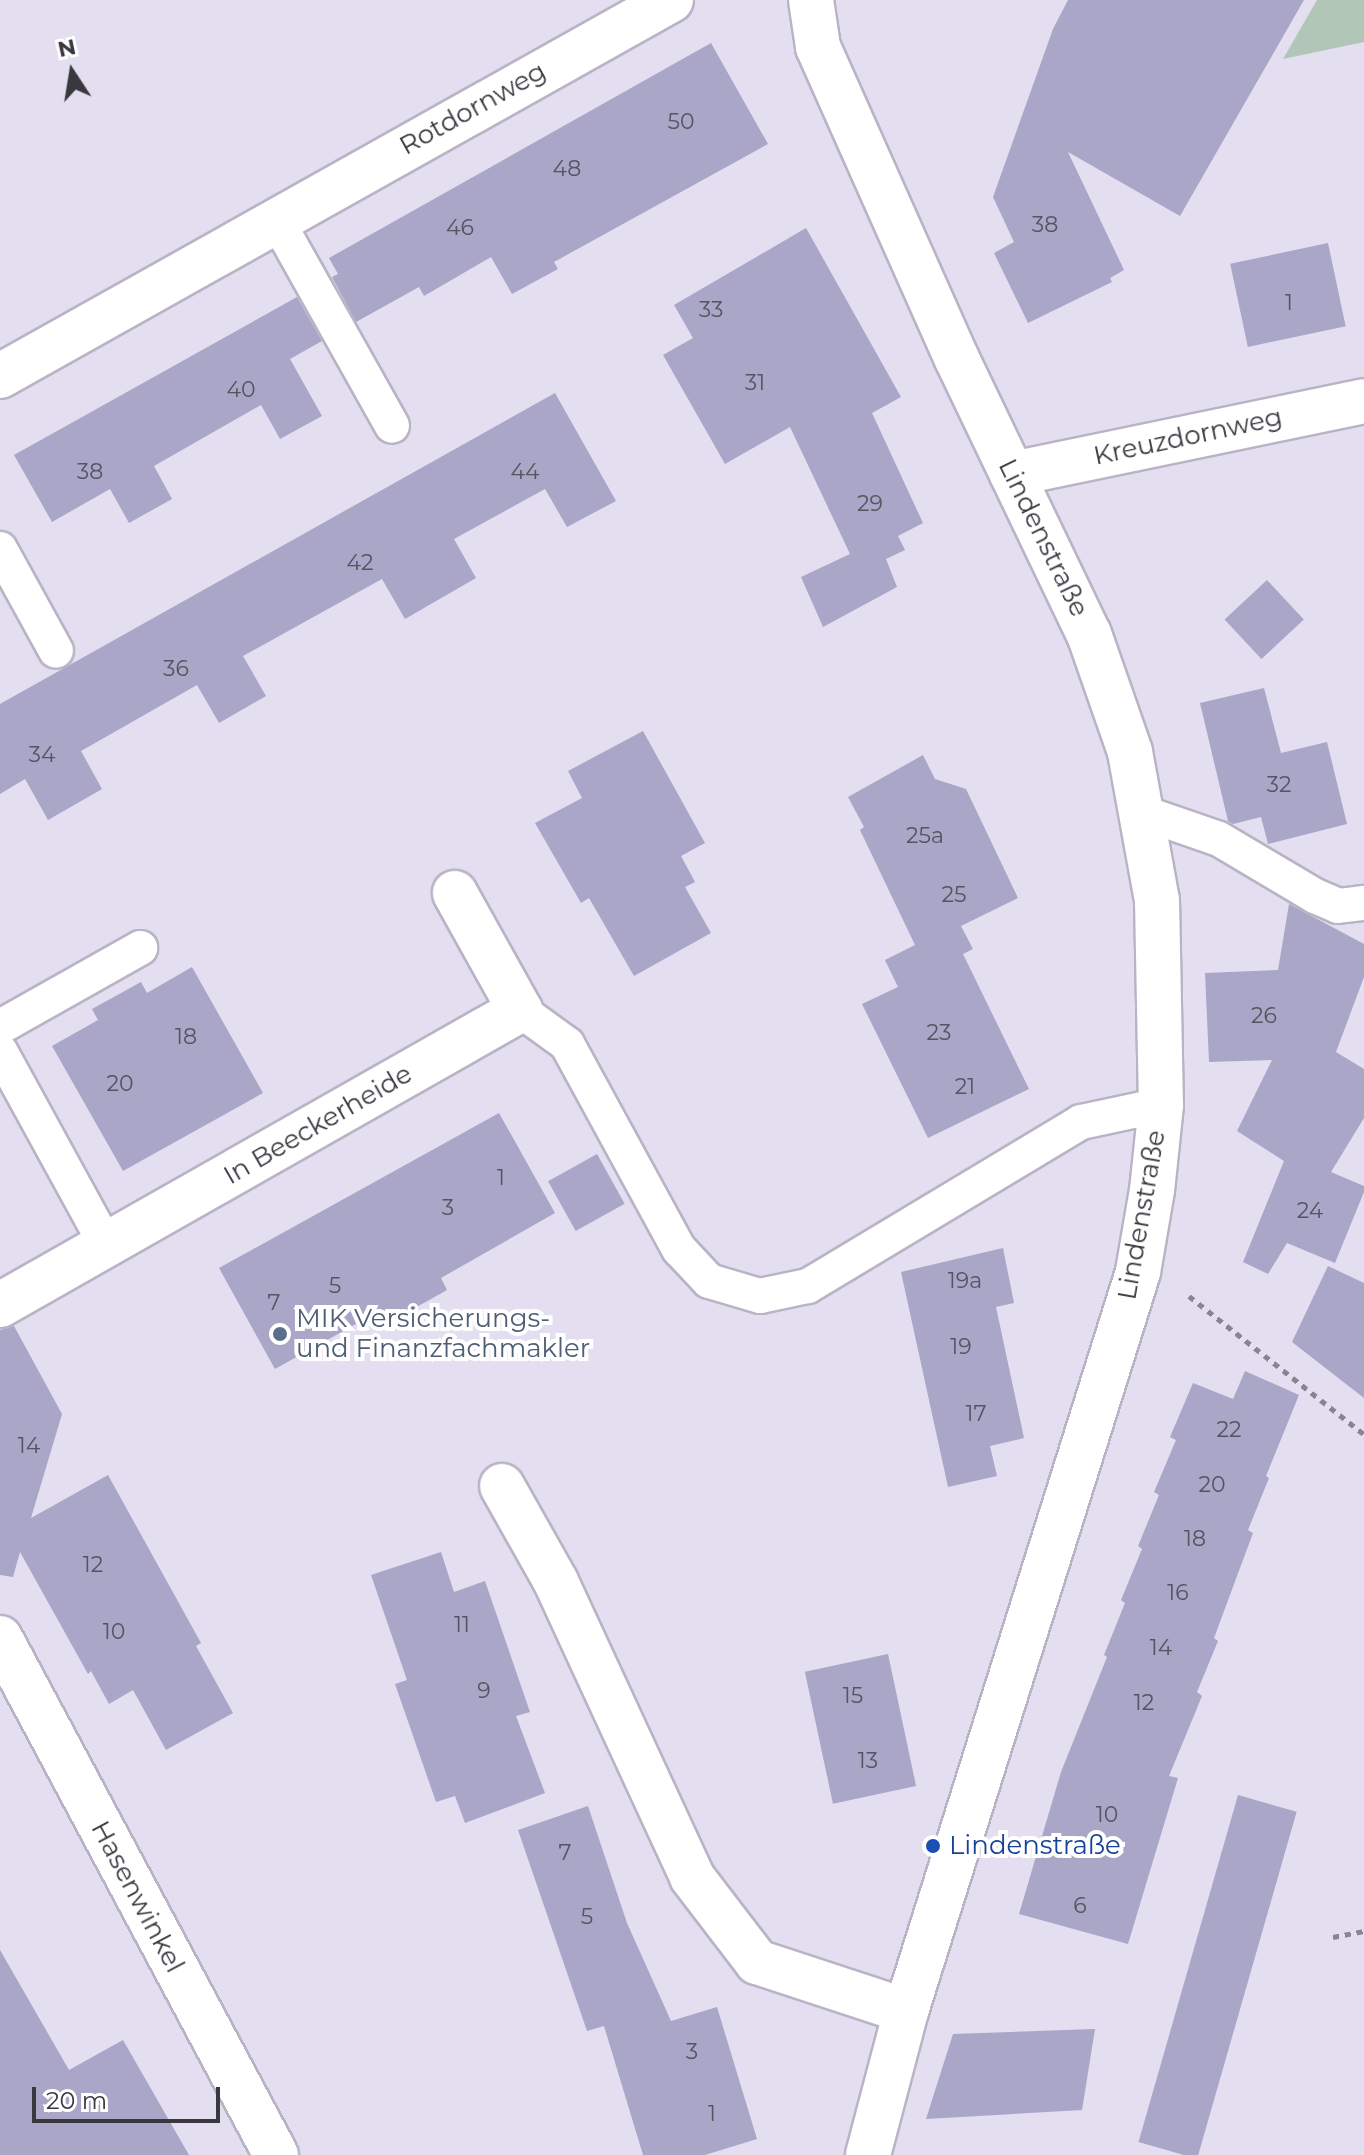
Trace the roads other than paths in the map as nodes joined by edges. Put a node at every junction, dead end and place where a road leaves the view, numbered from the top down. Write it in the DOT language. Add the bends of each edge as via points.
graph roads {
  1 [pos="671,0"];
  2 [pos="811,0"];
  3 [pos="276,219"];
  4 [pos="0,376"];
  5 [pos="1364,401"];
  6 [pos="392,426"];
  7 [pos="1012,474"];
  8 [pos="0,549"];
  9 [pos="56,651"];
  10 [pos="1144,813"];
  11 [pos="455,893"];
  12 [pos="1364,903"];
  13 [pos="140,948"];
  14 [pos="520,1010"];
  15 [pos="0,1027"];
  16 [pos="0,1051"];
  17 [pos="1161,1105"];
  18 [pos="106,1245"];
  19 [pos="0,1305"];
  20 [pos="502,1486"];
  21 [pos="0,1638"];
  22 [pos="906,2011"];
  23 [pos="276,2155"];
  24 [pos="868,2155"];
  1 -- 3 [label="street, Rotdornweg"];
  2 -- 7 [label="street, Lindenstraße" via="818,47"];
  3 -- 4 [label="street, Rotdornweg"];
  3 -- 6 [label="lane"];
  5 -- 7 [label="street, Kreuzdornweg"];
  7 -- 10 [label="street, Lindenstraße" via="1089,634 1130,752"];
  8 -- 9 [label="lane"];
  10 -- 12 [label="lane" via="1219,839 1338,906"];
  10 -- 17 [label="street, Lindenstraße" via="1157,900"];
  11 -- 14 [label="street"];
  13 -- 15 [label="lane"];
  14 -- 17 [label="lane, Lindenstraße" via="567,1044 679,1249 709,1281 760,1296 808,1286 1081,1122"];
  14 -- 18 [label="street, In Beeckerheide"];
  16 -- 18 [label="lane"];
  17 -- 22 [label="street, Lindenstraße" via="1138,1272"];
  18 -- 19 [label="street, In Beeckerheide"];
  20 -- 22 [label="street" via="556,1582 692,1877 757,1962"];
  21 -- 23 [label="street, Hasenwinkel"];
  22 -- 24 [label="street, Lindenstraße"];
}
